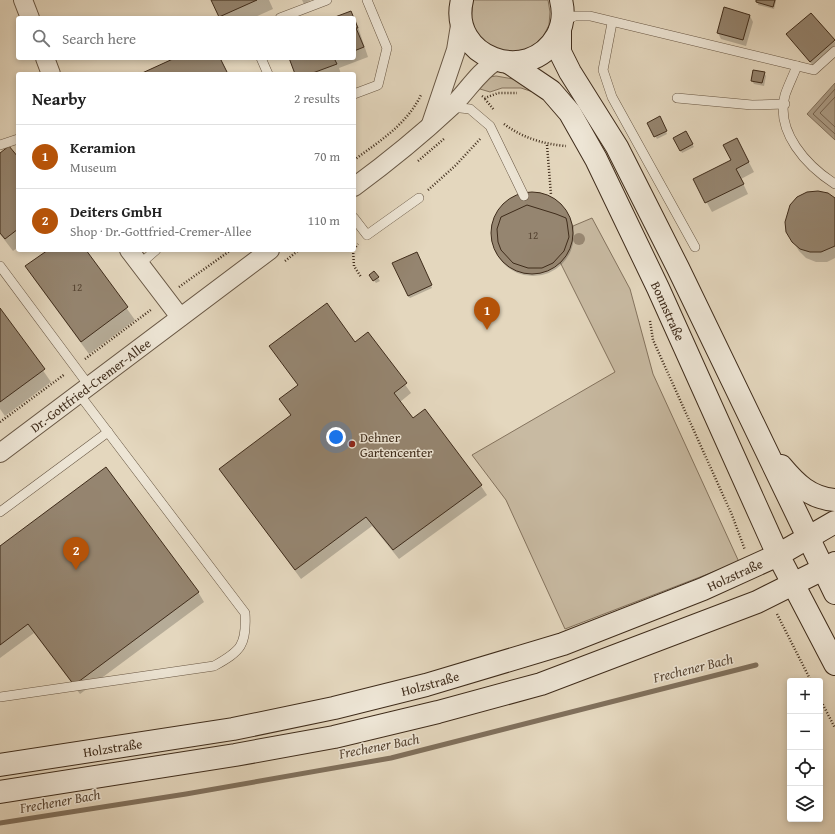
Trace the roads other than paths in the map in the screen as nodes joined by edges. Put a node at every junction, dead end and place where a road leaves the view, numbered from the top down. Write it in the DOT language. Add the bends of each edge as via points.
graph roads {
  1 [pos="23,0"];
  2 [pos="327,0"];
  3 [pos="367,0"];
  4 [pos="462,10"];
  5 [pos="29,16"];
  6 [pos="285,16"];
  7 [pos="561,17"];
  8 [pos="612,22"];
  9 [pos="835,51"];
  10 [pos="46,60"];
  11 [pos="262,60"];
  12 [pos="502,62"];
  13 [pos="797,66"];
  14 [pos="50,72"];
  15 [pos="267,72"];
  16 [pos="356,93"];
  17 [pos="677,98"];
  18 [pos="784,104"];
  19 [pos="451,107"];
  20 [pos="430,125"];
  21 [pos="16,140"];
  22 [pos="0,145"];
  23 [pos="835,184"];
  24 [pos="356,186"];
  25 [pos="524,196"];
  26 [pos="419,198"];
  27 [pos="356,221"];
  28 [pos="695,247"];
  29 [pos="131,252"];
  30 [pos="154,252"];
  31 [pos="267,252"];
  32 [pos="140,264"];
  33 [pos="0,266"];
  34 [pos="180,318"];
  35 [pos="84,390"];
  36 [pos="108,432"];
  37 [pos="2,447"];
  38 [pos="767,449"];
  39 [pos="835,500"];
  40 [pos="0,512"];
  41 [pos="835,522"];
  42 [pos="807,538"];
  43 [pos="778,555"];
  44 [pos="829,566"];
  45 [pos="792,585"];
  46 [pos="835,593"];
  47 [pos="835,664"];
  48 [pos="0,697"];
  49 [pos="0,765"];
  50 [pos="0,792"];
  1 -- 5 [label="street"];
  2 -- 6 [label="lane"];
  3 -- 16 [label="lane" via="387,48 378,85"];
  4 -- 12 [label="main road, Bonnstraße" via="466,34 474,47"];
  4 -- 20 [label="street" via="456,50"];
  7 -- 8 [label="lane" via="590,16"];
  7 -- 12 [label="main road" via="552,43 542,53 529,60"];
  7 -- 38 [label="main road, Bonnstraße" via="560,52 617,147"];
  8 -- 13 [label="lane"];
  8 -- 28 [label="lane" via="603,70 612,97"];
  9 -- 13 [label="lane" via="814,70"];
  10 -- 14 [label="street"];
  11 -- 15 [label="lane"];
  12 -- 19 [label="street" via="484,69"];
  12 -- 43 [label="main road, Bonnstraße" via="551,91 570,113 596,159 658,288"];
  13 -- 18 [label="lane"];
  17 -- 18 [label="lane" via="752,105"];
  18 -- 23 [label="lane" via="784,121 798,151 818,174"];
  19 -- 20 [label="street"];
  19 -- 25 [label="lane" via="470,109 492,130"];
  20 -- 24 [label="street" via="410,145"];
  21 -- 22 [label="lane"];
  26 -- 27 [label="lane" via="367,235"];
  29 -- 32 [label="street"];
  30 -- 32 [label="lane"];
  31 -- 34 [label="street, Dr.-Gottfried-Cremer-Allee"];
  32 -- 34 [label="street"];
  33 -- 35 [label="lane" via="75,367"];
  34 -- 35 [label="street, Dr.-Gottfried-Cremer-Allee"];
  35 -- 36 [label="lane"];
  35 -- 37 [label="street, Dr.-Gottfried-Cremer-Allee"];
  36 -- 40 [label="lane"];
  36 -- 48 [label="lane" via="244,613 246,634 235,654 214,666"];
  38 -- 39 [label="main road" via="793,481 807,492"];
  38 -- 42 [label="main road, Bonnstraße"];
  41 -- 42 [label="main road, Holzstraße"];
  42 -- 43 [label="main road, Holzstraße"];
  42 -- 44 [label="main road, Bonnstraße"];
  43 -- 45 [label="main road, Bonnstraße"];
  43 -- 49 [label="main road, Holzstraße" via="703,589 563,644 426,685 233,729"];
  44 -- 45 [label="main road, Holzstraße"];
  44 -- 46 [label="main road, Bonnstraße"];
  45 -- 47 [label="main road, Bonnstraße"];
  45 -- 50 [label="main road, Holzstraße" via="768,597 541,684 438,712 334,737"];
}
